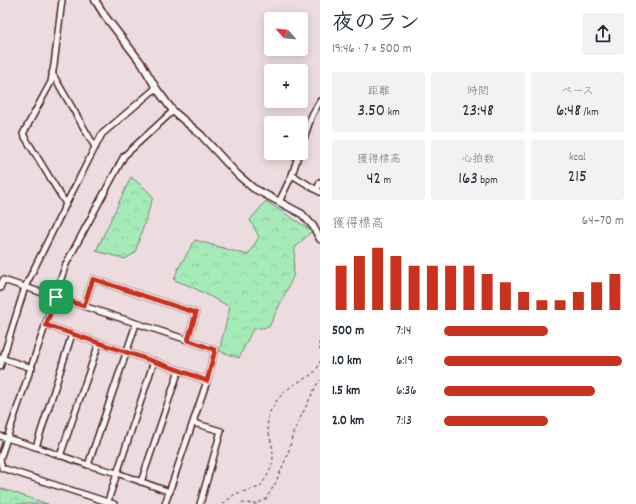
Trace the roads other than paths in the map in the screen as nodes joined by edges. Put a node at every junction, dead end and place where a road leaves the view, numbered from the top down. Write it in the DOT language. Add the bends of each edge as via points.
graph roads {
  1 [pos="62,0"];
  2 [pos="95,0"];
  3 [pos="52,73"];
  4 [pos="156,88"];
  5 [pos="320,101"];
  6 [pos="173,111"];
  7 [pos="308,127"];
  8 [pos="95,147"];
  9 [pos="297,160"];
  10 [pos="292,175"];
  11 [pos="320,182"];
  12 [pos="319,191"];
  13 [pos="279,202"];
  14 [pos="66,204"];
  15 [pos="320,238"];
  16 [pos="25,287"];
  17 [pos="0,288"];
  18 [pos="56,297"];
  19 [pos="84,306"];
  20 [pos="136,324"];
  21 [pos="46,325"];
  22 [pos="72,334"];
  23 [pos="188,340"];
  24 [pos="99,344"];
  25 [pos="126,352"];
  26 [pos="1,358"];
  27 [pos="154,361"];
  28 [pos="0,367"];
  29 [pos="32,368"];
  30 [pos="179,370"];
  31 [pos="207,381"];
  32 [pos="194,423"];
  33 [pos="0,436"];
  34 [pos="8,439"];
  35 [pos="36,447"];
  36 [pos="60,456"];
  37 [pos="88,465"];
  38 [pos="117,474"];
  39 [pos="141,482"];
  40 [pos="170,492"];
  41 [pos="107,503"];
  42 [pos="114,504"];
  43 [pos="165,504"];
  44 [pos="200,504"];
  1 -- 3 [label="street"];
  2 -- 4 [label="street" via="142,64"];
  3 -- 8 [label="street"];
  3 -- 14 [label="street" via="51,82 23,134"];
  4 -- 6 [label="street"];
  4 -- 8 [label="street" via="102,134"];
  5 -- 7 [label="street"];
  6 -- 13 [label="street" via="201,135 253,188"];
  6 -- 18 [label="street" via="124,156 66,264"];
  8 -- 14 [label="street"];
  9 -- 10 [label="street"];
  10 -- 12 [label="street"];
  10 -- 13 [label="street"];
  11 -- 12 [label="street"];
  13 -- 15 [label="street" via="302,214"];
  14 -- 16 [label="street"];
  16 -- 17 [label="street" via="3,280"];
  16 -- 18 [label="street"];
  16 -- 26 [label="street"];
  18 -- 19 [label="street"];
  18 -- 21 [label="street"];
  19 -- 20 [label="street"];
  19 -- 23 [label="street" via="93,279 100,281 196,313"];
  20 -- 23 [label="street"];
  20 -- 25 [label="street"];
  21 -- 22 [label="street"];
  21 -- 29 [label="street"];
  22 -- 24 [label="street"];
  22 -- 35 [label="street"];
  23 -- 31 [label="street" via="215,350"];
  24 -- 25 [label="street"];
  24 -- 36 [label="street"];
  25 -- 27 [label="street"];
  25 -- 37 [label="street"];
  26 -- 28 [label="street"];
  26 -- 29 [label="street"];
  27 -- 30 [label="street"];
  27 -- 38 [label="street"];
  29 -- 34 [label="street"];
  30 -- 31 [label="street"];
  30 -- 39 [label="street"];
  31 -- 32 [label="street"];
  32 -- 40 [label="street"];
  32 -- 44 [label="street" via="222,431"];
  33 -- 34 [label="street"];
  34 -- 35 [label="street"];
  34 -- 41 [label="street" via="0,459 2,468"];
  35 -- 36 [label="street"];
  36 -- 37 [label="street"];
  37 -- 38 [label="street"];
  38 -- 39 [label="street"];
  38 -- 41 [label="street"];
  39 -- 40 [label="street"];
  40 -- 43 [label="street"];
  41 -- 42 [label="street"];
}
